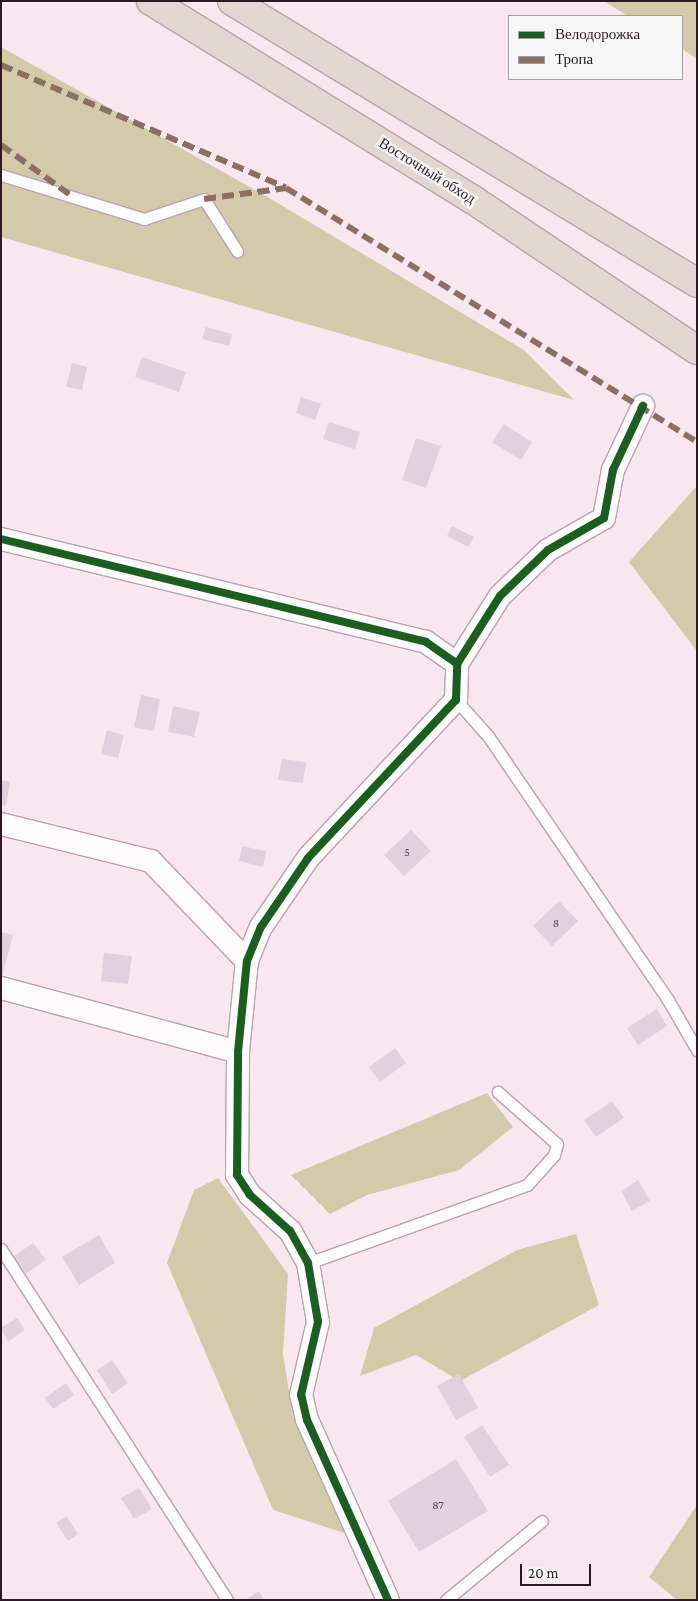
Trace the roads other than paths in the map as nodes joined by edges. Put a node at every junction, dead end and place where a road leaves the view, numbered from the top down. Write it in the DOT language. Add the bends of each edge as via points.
graph roads {
  1 [pos="151,1"];
  2 [pos="232,1"];
  3 [pos="1,175"];
  4 [pos="237,251"];
  5 [pos="697,283"];
  6 [pos="697,350"];
  7 [pos="644,406"];
  8 [pos="1,539"];
  9 [pos="457,664"];
  10 [pos="456,700"];
  11 [pos="1,824"];
  12 [pos="247,961"];
  13 [pos="1,988"];
  14 [pos="697,1050"];
  15 [pos="238,1052"];
  16 [pos="498,1092"];
  17 [pos="1,1249"];
  18 [pos="308,1263"];
  19 [pos="542,1521"];
  20 [pos="227,1600"];
  21 [pos="388,1600"];
  22 [pos="446,1600"];
  1 -- 6 [label="highway, Восточный обход" via="472,199"];
  2 -- 5 [label="highway"];
  3 -- 4 [label="lane" via="144,219 204,199"];
  7 -- 9 [label="street" via="613,470 604,518 548,550 500,596"];
  8 -- 9 [label="street" via="426,642"];
  9 -- 10 [label="street"];
  10 -- 12 [label="street" via="308,858 261,927"];
  10 -- 14 [label="lane" via="488,736 668,1000"];
  11 -- 12 [label="street" via="151,860"];
  12 -- 15 [label="street"];
  13 -- 15 [label="street"];
  15 -- 18 [label="street" via="237,1175 250,1195 290,1231"];
  16 -- 18 [label="lane" via="557,1144 554,1155 527,1185"];
  17 -- 20 [label="lane"];
  18 -- 21 [label="street" via="318,1322 301,1395 307,1420 350,1509"];
  19 -- 22 [label="lane"];
}
